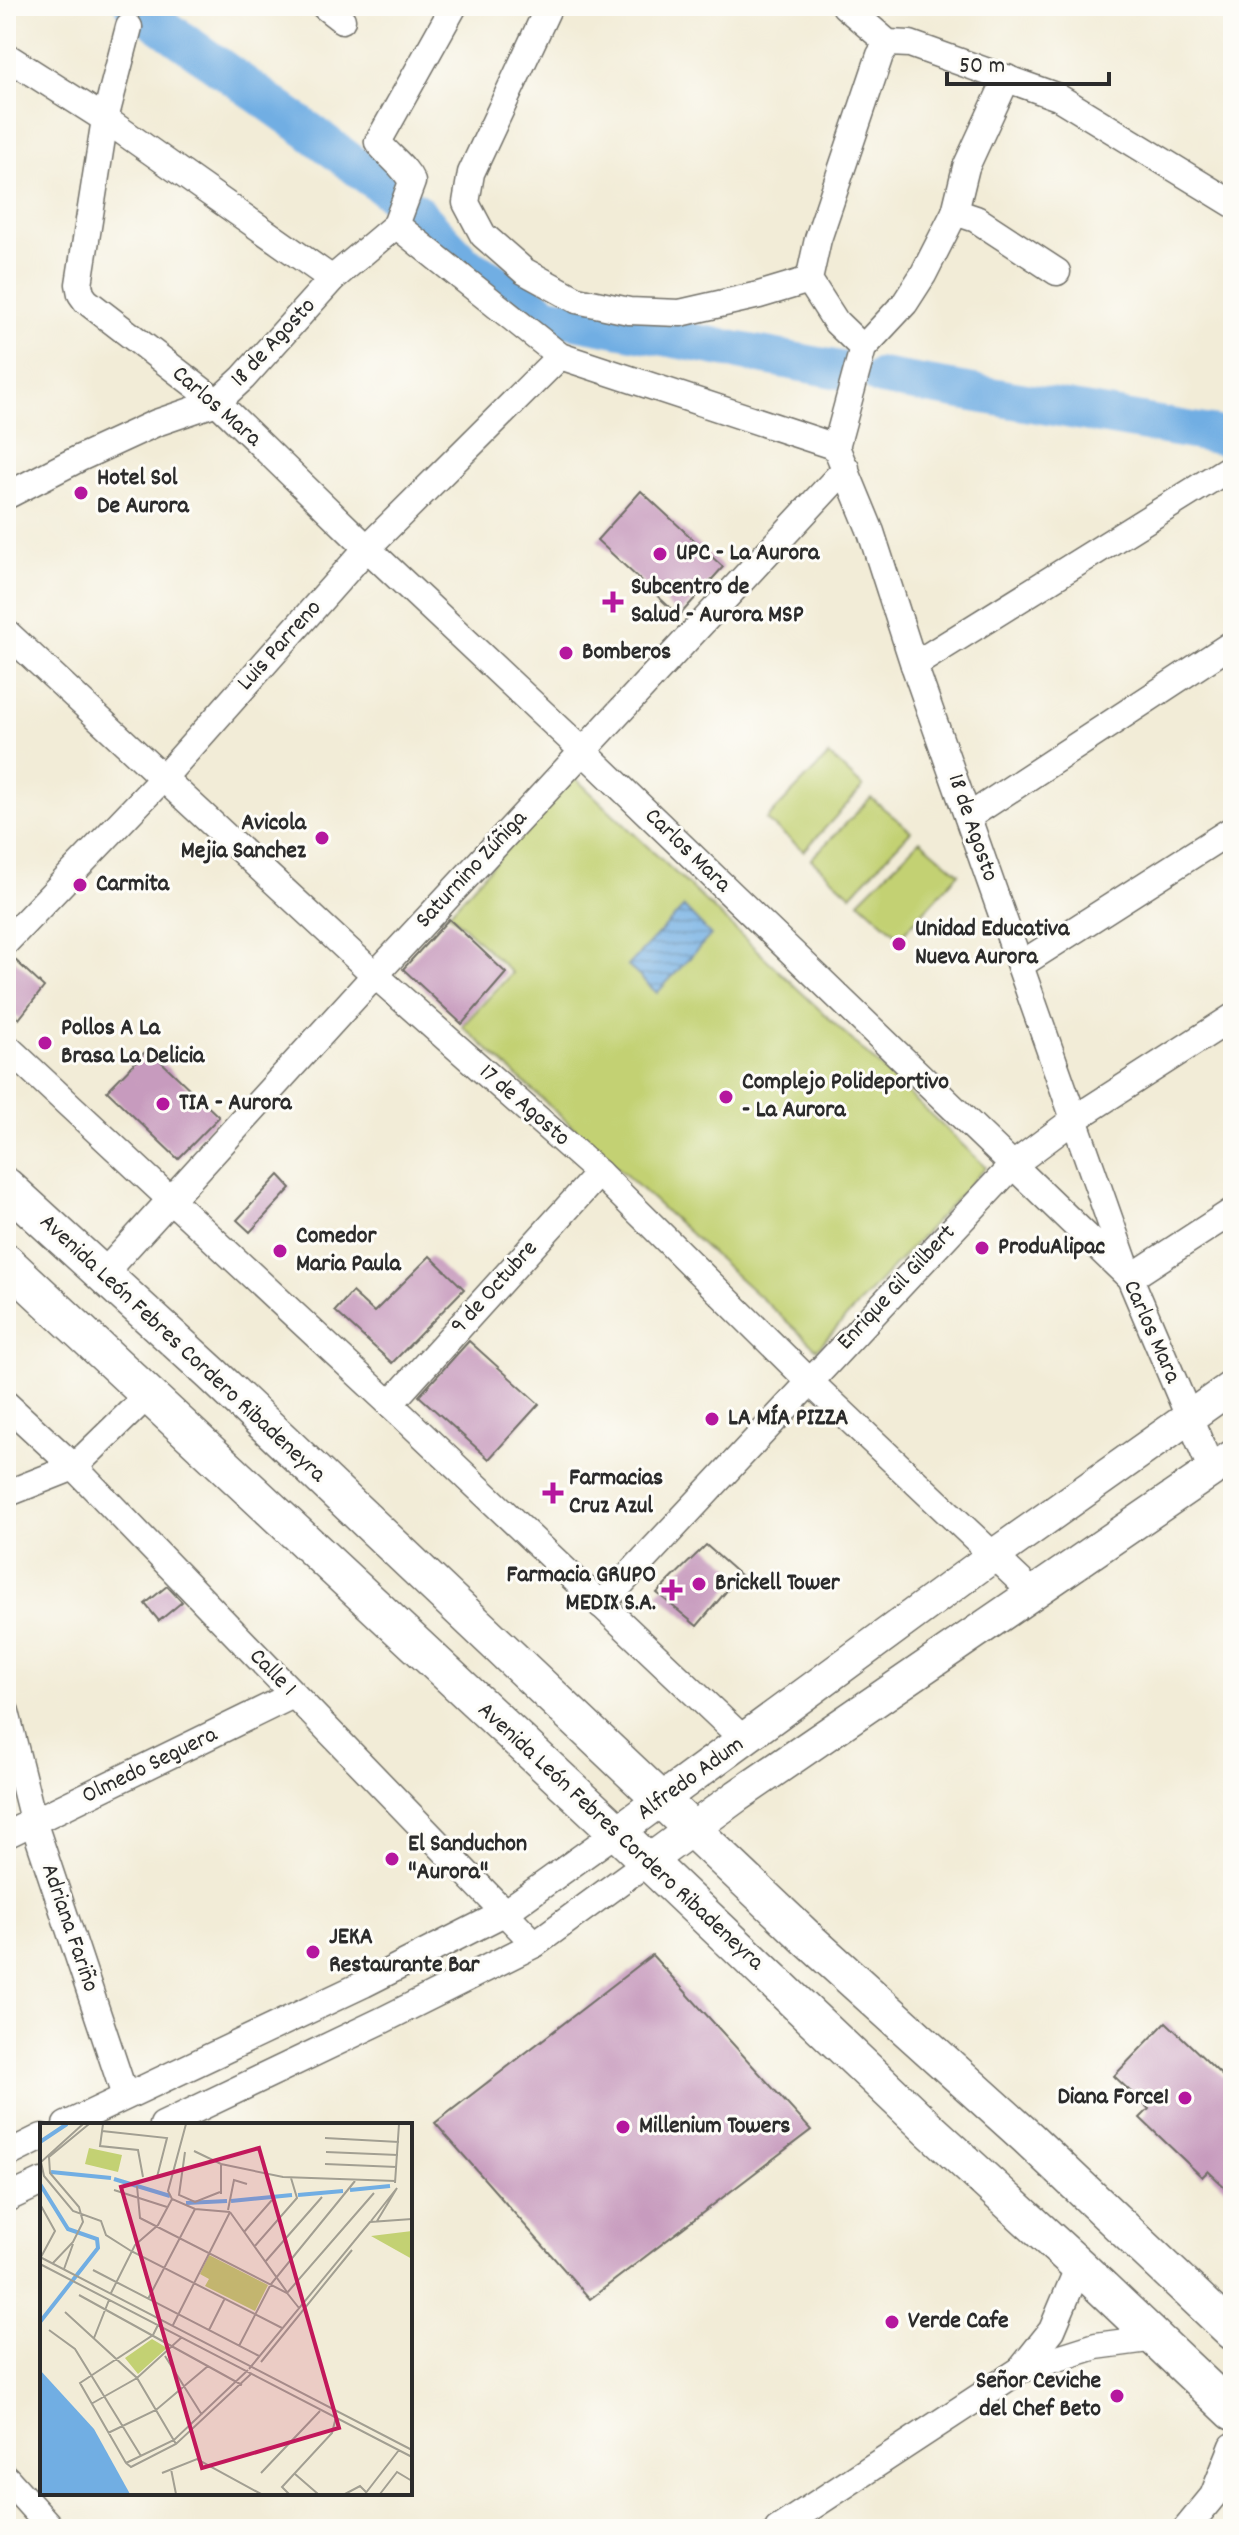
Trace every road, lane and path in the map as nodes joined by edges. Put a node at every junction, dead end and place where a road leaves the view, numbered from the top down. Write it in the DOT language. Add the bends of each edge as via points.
graph roads {
  1 [pos="454,6"];
  2 [pos="549,6"];
  3 [pos="845,6"];
  4 [pos="129,27"];
  5 [pos="888,43"];
  6 [pos="6,56"];
  7 [pos="1007,78"];
  8 [pos="105,119"];
  9 [pos="1233,204"];
  10 [pos="955,212"];
  11 [pos="396,225"];
  12 [pos="1057,272"];
  13 [pos="332,279"];
  14 [pos="809,280"];
  15 [pos="863,348"];
  16 [pos="560,356"];
  17 [pos="217,402"];
  18 [pos="841,458"];
  19 [pos="1228,469"];
  20 [pos="6,496"];
  21 [pos="367,548"];
  22 [pos="6,632"];
  23 [pos="1233,643"];
  24 [pos="914,665"];
  25 [pos="583,751"];
  26 [pos="164,777"];
  27 [pos="968,817"];
  28 [pos="1233,829"];
  29 [pos="6,942"];
  30 [pos="1020,965"];
  31 [pos="375,975"];
  32 [pos="1233,1017"];
  33 [pos="6,1046"];
  34 [pos="1076,1118"];
  35 [pos="1013,1165"];
  36 [pos="599,1173"];
  37 [pos="6,1186"];
  38 [pos="170,1199"];
  39 [pos="1233,1211"];
  40 [pos="6,1262"];
  41 [pos="102,1275"];
  42 [pos="1130,1278"];
  43 [pos="138,1307"];
  44 [pos="94,1344"];
  45 [pos="212,1374"];
  46 [pos="809,1381"];
  47 [pos="1233,1386"];
  48 [pos="6,1404"];
  49 [pos="390,1404"];
  50 [pos="160,1406"];
  51 [pos="1188,1416"];
  52 [pos="1223,1464"];
  53 [pos="74,1467"];
  54 [pos="6,1494"];
  55 [pos="993,1556"];
  56 [pos="1032,1592"];
  57 [pos="601,1605"];
  58 [pos="293,1695"];
  59 [pos="6,1712"];
  60 [pos="744,1740"];
  61 [pos="662,1800"];
  62 [pos="34,1824"];
  63 [pos="692,1828"];
  64 [pos="617,1832"];
  65 [pos="6,1835"];
  66 [pos="647,1862"];
  67 [pos="504,1913"];
  68 [pos="535,1944"];
  69 [pos="364,1984"];
  70 [pos="383,2020"];
  71 [pos="125,2096"];
  72 [pos="70,2123"];
  73 [pos="167,2123"];
  74 [pos="40,2138"];
  75 [pos="6,2155"];
  76 [pos="40,2183"];
  77 [pos="6,2199"];
  78 [pos="1079,2266"];
  79 [pos="1233,2332"];
  80 [pos="1156,2338"];
  81 [pos="1020,2370"];
  82 [pos="1233,2412"];
  83 [pos="1233,2446"];
  84 [pos="6,2478"];
  85 [pos="52,2529"];
  86 [pos="778,2529"];
  87 [pos="1186,2529"];
  1 -- 11 [label="street" via="378,142 412,182"];
  2 -- 14 [label="street" via="471,173 466,203 483,235 524,271 577,300 629,311 680,313"];
  3 -- 5 [label="street"];
  4 -- 8 [label="street"];
  5 -- 7 [label="street" via="910,44"];
  5 -- 14 [label="street" via="826,213"];
  6 -- 8 [label="street"];
  7 -- 9 [label="street" via="1058,97"];
  7 -- 10 [label="street" via="966,167"];
  8 -- 13 [label="street"];
  8 -- 17 [label="street, Carlos Mara" via="81,294"];
  10 -- 12 [label="street" via="976,219"];
  10 -- 15 [label="street" via="911,293"];
  11 -- 13 [label="street, 18 de Agosto"];
  11 -- 16 [label="street"];
  13 -- 17 [label="street, 18 de Agosto"];
  14 -- 15 [label="street" via="836,322"];
  15 -- 18 [label="street"];
  16 -- 18 [label="street"];
  16 -- 21 [label="street, Luis Parreno"];
  17 -- 20 [label="street, 18 de Agosto" via="156,423"];
  17 -- 21 [label="street, Carlos Mara"];
  18 -- 24 [label="street, 18 de Agosto"];
  18 -- 25 [label="street, Saturnino Zúñiga"];
  19 -- 24 [label="street"];
  21 -- 25 [label="street, Carlos Mara"];
  21 -- 26 [label="street, Luis Parreno"];
  22 -- 26 [label="street, 17 de Agosto"];
  23 -- 27 [label="street"];
  24 -- 27 [label="street, 18 de Agosto"];
  25 -- 31 [label="street, Saturnino Zúñiga"];
  25 -- 35 [label="street, Carlos Mara"];
  26 -- 29 [label="street, Luis Parreno"];
  26 -- 31 [label="street, 17 de Agosto"];
  27 -- 30 [label="street, 18 de Agosto"];
  28 -- 30 [label="street"];
  30 -- 34 [label="street, 18 de Agosto"];
  31 -- 36 [label="street, 17 de Agosto"];
  31 -- 38 [label="street, Saturnino Zúñiga"];
  32 -- 34 [label="street, Enrique Gil Gilbert"];
  33 -- 38 [label="street"];
  34 -- 35 [label="street, Enrique Gil Gilbert"];
  34 -- 42 [label="street, 18 de Agosto"];
  35 -- 42 [label="street, Carlos Mara"];
  35 -- 46 [label="street, Enrique Gil Gilbert"];
  36 -- 46 [label="street, 17 de Agosto"];
  36 -- 49 [label="street, 9 de Octubre"];
  37 -- 41 [label="highway, Avenida León Febres Cordero Ribadeneyra"];
  38 -- 41 [label="street, Saturnino Zúñiga"];
  38 -- 49 [label="street"];
  39 -- 42 [label="street"];
  40 -- 44 [label="highway, Avenida León Febres Cordero Ribadeneyra"];
  41 -- 43 [label="highway, Avenida León Febres Cordero Ribadeneyra"];
  42 -- 51 [label="street, Carlos Mara"];
  43 -- 44 [label="highway" via="135,1320 118,1338"];
  43 -- 45 [label="highway, Avenida León Febres Cordero Ribadeneyra"];
  44 -- 50 [label="highway, Avenida León Febres Cordero Ribadeneyra"];
  45 -- 50 [label="highway" via="187,1381 172,1402"];
  45 -- 61 [label="highway, Avenida León Febres Cordero Ribadeneyra"];
  46 -- 55 [label="street, 17 de Agosto"];
  46 -- 57 [label="street, Enrique Gil Gilbert"];
  47 -- 51 [label="main road, Alfredo Adum"];
  48 -- 53 [label="street, Calle 1"];
  49 -- 57 [label="street"];
  50 -- 53 [label="street"];
  50 -- 64 [label="highway, Avenida León Febres Cordero Ribadeneyra"];
  51 -- 52 [label="street, Carlos Mara"];
  51 -- 55 [label="main road, Alfredo Adum"];
  52 -- 56 [label="main road, Alfredo Adum"];
  53 -- 54 [label="street"];
  53 -- 58 [label="street, Calle 1"];
  55 -- 56 [label="street, 17 de Agosto"];
  55 -- 60 [label="main road, Alfredo Adum"];
  56 -- 63 [label="main road, Alfredo Adum"];
  57 -- 60 [label="street"];
  58 -- 62 [label="street, Olmedo Seguera"];
  58 -- 67 [label="street, Calle 1"];
  59 -- 62 [label="street, Adriana Fariño"];
  60 -- 61 [label="main road, Alfredo Adum"];
  61 -- 63 [label="highway, Avenida León Febres Cordero Ribadeneyra"];
  61 -- 64 [label="main road, Alfredo Adum"];
  62 -- 65 [label="street, Olmedo Seguera"];
  62 -- 71 [label="street, Adriana Fariño"];
  63 -- 66 [label="main road, Alfredo Adum"];
  63 -- 79 [label="highway, Avenida León Febres Cordero Ribadeneyra"];
  64 -- 66 [label="highway, Avenida León Febres Cordero Ribadeneyra"];
  64 -- 67 [label="street, Alfredo Adum"];
  66 -- 68 [label="street, Alfredo Adum"];
  66 -- 78 [label="highway, Avenida León Febres Cordero Ribadeneyra"];
  67 -- 68 [label="street, Calle 1"];
  67 -- 69 [label="street, Alfredo Adum"];
  68 -- 70 [label="street, Alfredo Adum"];
  69 -- 70 [label="street"];
  69 -- 71 [label="street, Alfredo Adum"];
  70 -- 73 [label="street, Alfredo Adum"];
  71 -- 72 [label="street, Alfredo Adum"];
  74 -- 75 [label="street"];
  76 -- 77 [label="street"];
  78 -- 80 [label="highway, Avenida León Febres Cordero Ribadeneyra"];
  78 -- 81 [label="street" via="1052,2330"];
  80 -- 81 [label="street" via="1096,2346"];
  80 -- 82 [label="highway, Avenida León Febres Cordero Ribadeneyra"];
  81 -- 86 [label="street"];
  83 -- 87 [label="street" via="1213,2496"];
  84 -- 85 [label="street"];
}
